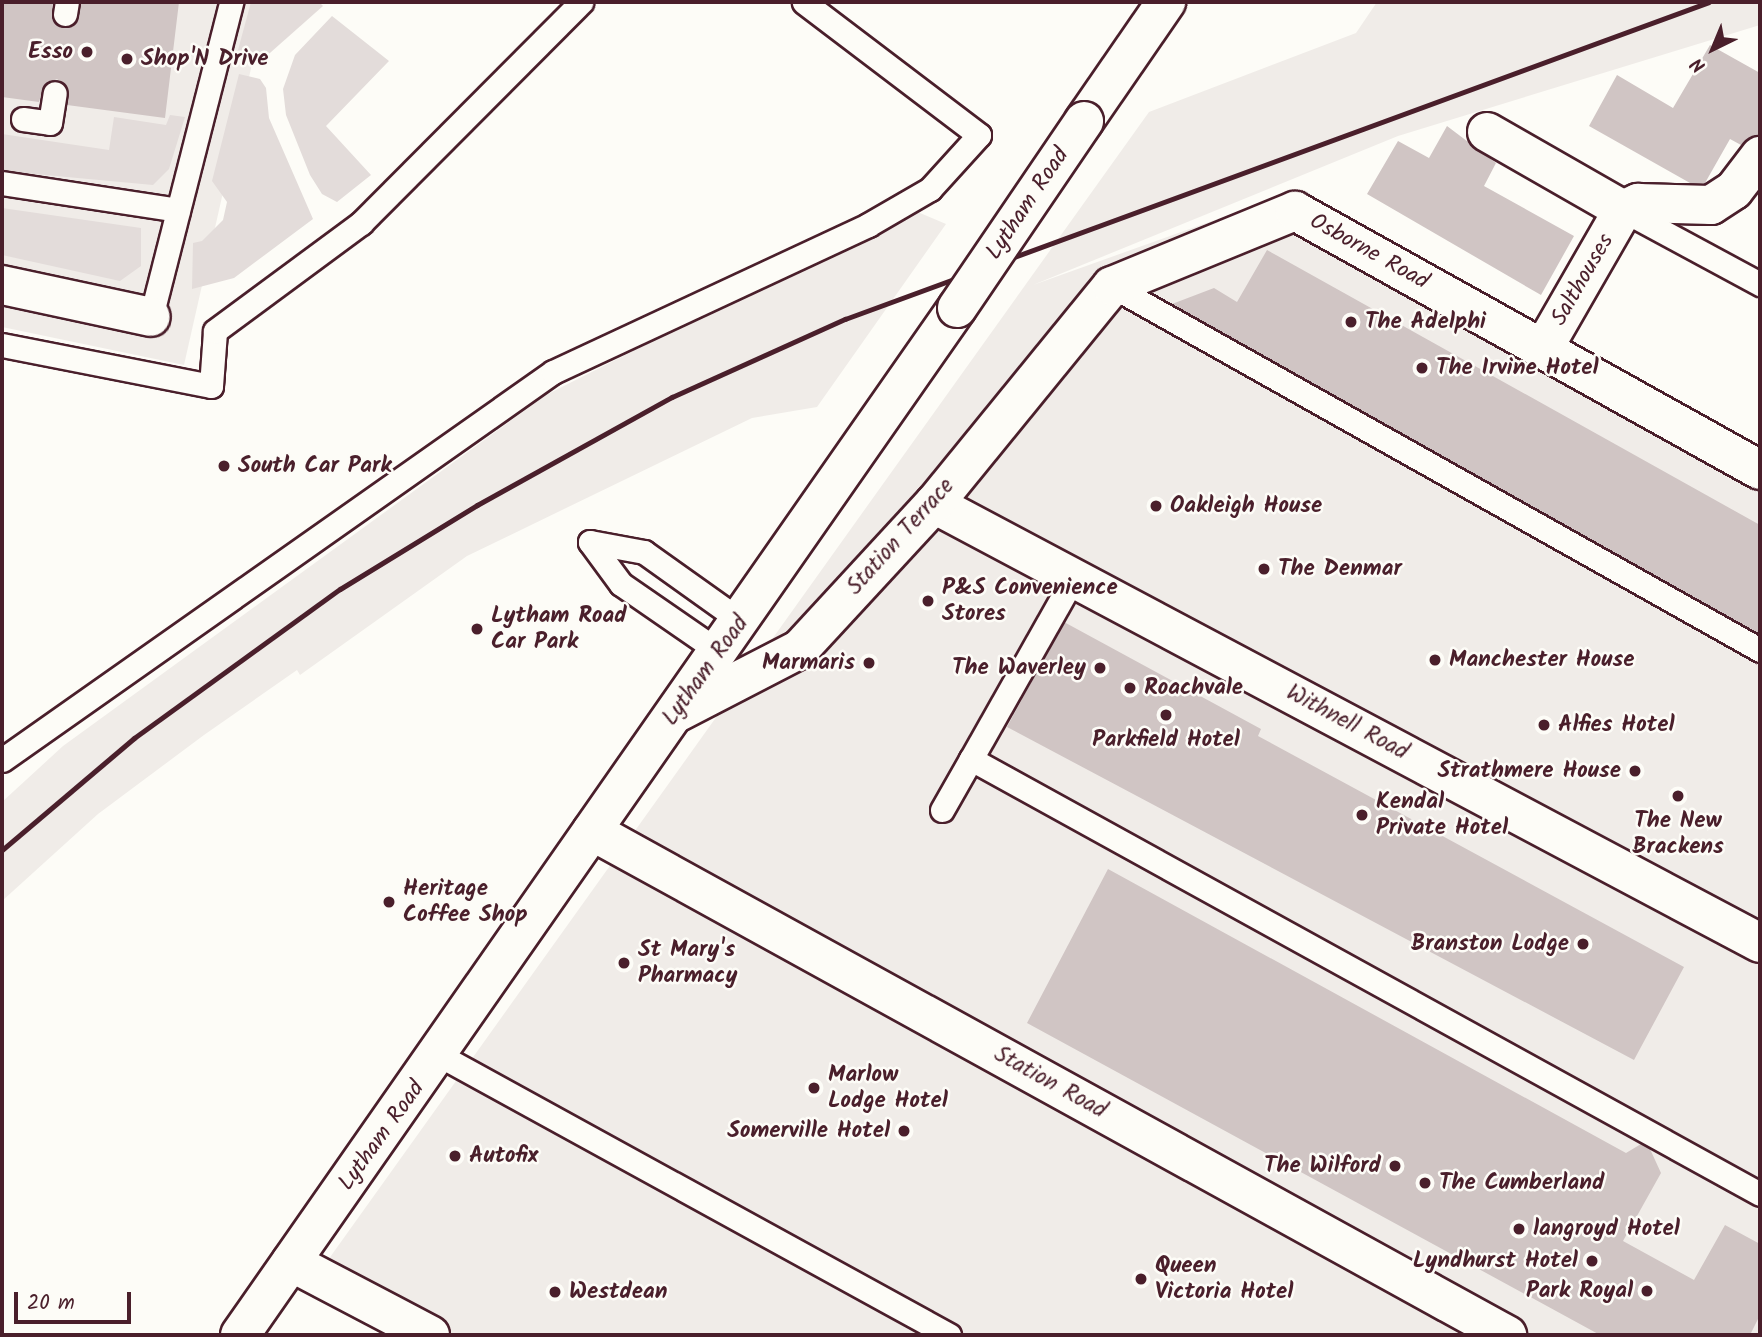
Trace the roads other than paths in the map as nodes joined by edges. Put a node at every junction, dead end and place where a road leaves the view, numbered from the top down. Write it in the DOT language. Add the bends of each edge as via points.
graph roads {
  1 [pos="231,2"];
  2 [pos="581,2"];
  3 [pos="804,2"];
  4 [pos="1166,2"];
  5 [pos="55,93"];
  6 [pos="23,119"];
  7 [pos="1487,132"];
  8 [pos="1760,156"];
  9 [pos="2,183"];
  10 [pos="178,210"];
  11 [pos="1623,210"];
  12 [pos="1760,283"];
  13 [pos="2,285"];
  14 [pos="1112,286"];
  15 [pos="1084,314"];
  16 [pos="150,317"];
  17 [pos="2,345"];
  18 [pos="1543,349"];
  19 [pos="1760,470"];
  20 [pos="934,504"];
  21 [pos="1074,578"];
  22 [pos="742,622"];
  23 [pos="1760,650"];
  24 [pos="721,653"];
  25 [pos="678,712"];
  26 [pos="971,759"];
  27 [pos="2,760"];
  28 [pos="942,810"];
  29 [pos="592,831"];
  30 [pos="1760,943"];
  31 [pos="439,1055"];
  32 [pos="1760,1194"];
  33 [pos="291,1262"];
  34 [pos="240,1335"];
  35 [pos="430,1335"];
  36 [pos="949,1335"];
  37 [pos="1507,1335"];
  1 -- 10 [label="lane"];
  2 -- 17 [label="lane" via="361,223 215,331 211,386"];
  3 -- 27 [label="lane" via="979,135 930,189 868,225 554,372"];
  4 -- 22 [label="street, Lytham Road, bridge"];
  5 -- 6 [label="lane" via="50,123"];
  7 -- 11 [label="street, Salthouses"];
  8 -- 11 [label="street, Salthouses" via="1734,190 1711,205 1638,203"];
  9 -- 10 [label="lane"];
  10 -- 16 [label="lane"];
  11 -- 12 [label="lane"];
  11 -- 18 [label="street, Salthouses"];
  13 -- 16 [label="street"];
  14 -- 15 [label="street, Osborne Road"];
  14 -- 18 [label="street, Osborne Road" via="1295,211"];
  14 -- 23 [label="lane"];
  15 -- 20 [label="street, Station Terrace"];
  18 -- 19 [label="street, Osborne Road"];
  20 -- 21 [label="street, Withnell Road"];
  20 -- 25 [label="street, Station Terrace" via="800,649"];
  21 -- 26 [label="lane"];
  21 -- 30 [label="street, Withnell Road"];
  22 -- 24 [label="street, Lytham Road"];
  22 -- 24 [label="lane" via="644,552 590,542 621,584"];
  24 -- 25 [label="street, Lytham Road"];
  25 -- 29 [label="street, Lytham Road"];
  26 -- 28 [label="lane"];
  26 -- 32 [label="lane"];
  29 -- 31 [label="street, Lytham Road"];
  29 -- 37 [label="street, Station Road"];
  31 -- 33 [label="street, Lytham Road"];
  31 -- 36 [label="lane"];
  33 -- 34 [label="street, Lytham Road"];
  33 -- 35 [label="street"];
}
